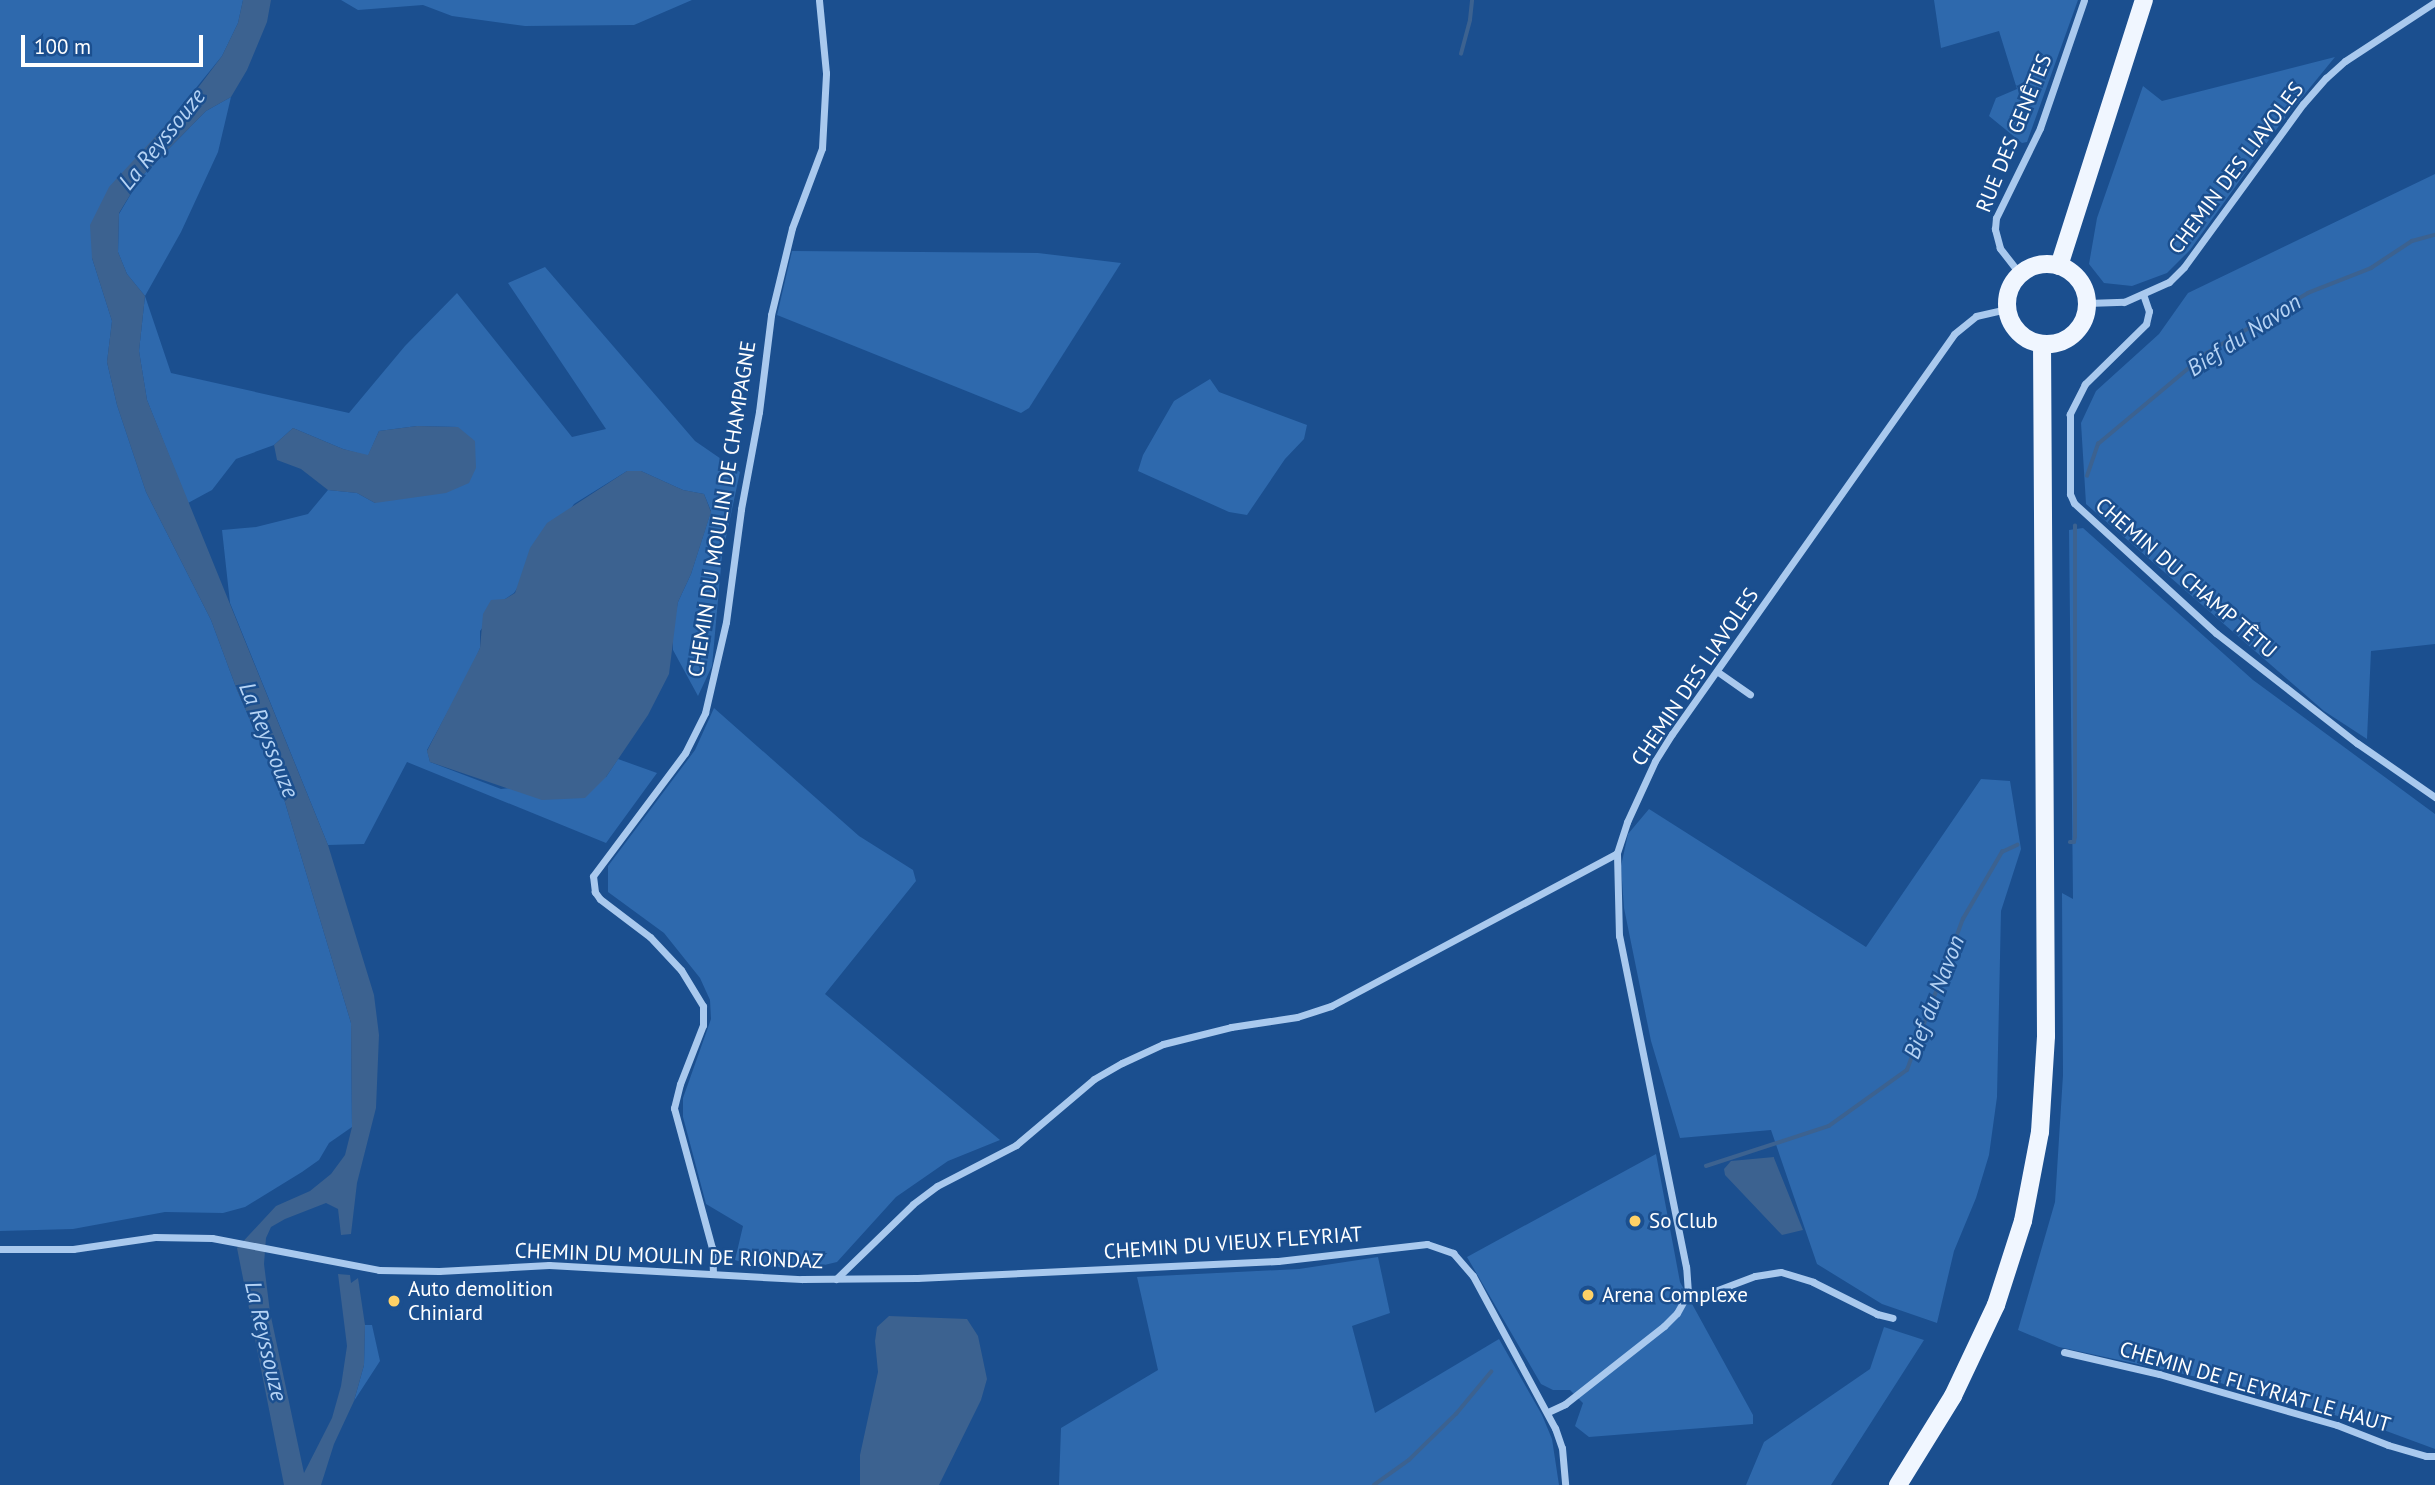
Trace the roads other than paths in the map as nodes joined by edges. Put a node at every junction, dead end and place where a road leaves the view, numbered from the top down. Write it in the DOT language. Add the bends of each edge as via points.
graph roads {
  1 [pos="819,0"];
  2 [pos="2084,0"];
  3 [pos="2144,0"];
  4 [pos="2435,2"];
  5 [pos="2059,266"];
  6 [pos="2021,274"];
  7 [pos="2143,294"];
  8 [pos="2087,303"];
  9 [pos="2007,309"];
  10 [pos="2042,344"];
  11 [pos="1718,671"];
  12 [pos="1750,694"];
  13 [pos="2435,797"];
  14 [pos="1617,853"];
  15 [pos="0,1250"];
  16 [pos="713,1274"];
  17 [pos="836,1279"];
  18 [pos="1688,1293"];
  19 [pos="1893,1318"];
  20 [pos="2064,1352"];
  21 [pos="1548,1412"];
  22 [pos="2435,1456"];
  23 [pos="1565,1485"];
  24 [pos="1898,1485"];
  1 -- 16 [label="street, CHEMIN DU MOULIN DE CHAMPAGNE" via="826,74 822,148 792,228 778,282 726,622 705,713 685,753 593,876 600,899 650,937 681,970 703,1006 704,1026 674,1108 712,1248"];
  2 -- 6 [label="street, RUE DES GENÊTES" via="2040,128 1996,219 2000,248"];
  3 -- 5 [label="main road"];
  4 -- 7 [label="street, CHEMIN DES LIAVOLES" via="2326,78 2184,267 2169,282"];
  5 -- 6 [label="main road" via="2032,267"];
  5 -- 8 [label="main road" via="2079,280"];
  6 -- 9 [label="main road" via="2012,284"];
  7 -- 8 [label="street, CHEMIN DES LIAVOLES" via="2124,302"];
  7 -- 13 [label="street, CHEMIN DU CHAMP TÊTU" via="2149,311 2146,324 2085,384 2070,414 2070,494 2074,503 2216,633 2357,743"];
  8 -- 10 [label="main road" via="2078,329 2056,344"];
  9 -- 10 [label="main road" via="2018,333"];
  9 -- 11 [label="street, CHEMIN DES LIAVOLES" via="1976,316 1954,334"];
  10 -- 24 [label="main road" via="2046,1036 2040,1132 2023,1221 1996,1305 1953,1396"];
  11 -- 12 [label="street"];
  11 -- 14 [label="street, CHEMIN DES LIAVOLES" via="1655,761"];
  14 -- 17 [label="street" via="1331,1006 1163,1044 1122,1063 1094,1079 1016,1145 937,1186 913,1204"];
  14 -- 18 [label="street, CHEMIN DES LIAVOLES" via="1619,936"];
  15 -- 16 [label="street, CHEMIN DU MOULIN DE RIONDAZ" via="73,1249 155,1237 237,1241 379,1270 549,1265"];
  16 -- 17 [label="street, CHEMIN DU MOULIN DE RIONDAZ"];
  17 -- 21 [label="street, CHEMIN DU VIEUX FLEYRIAT" via="1278,1261 1427,1244 1452,1253 1464,1264"];
  18 -- 19 [label="street" via="1707,1294 1755,1276 1781,1272"];
  18 -- 21 [label="street" via="1664,1326 1565,1405"];
  20 -- 22 [label="street, CHEMIN DE FLEYRIAT LE HAUT" via="2159,1374"];
  21 -- 23 [label="street, CHEMIN DU VIEUX FLEYRIAT" via="1562,1448"];
}
